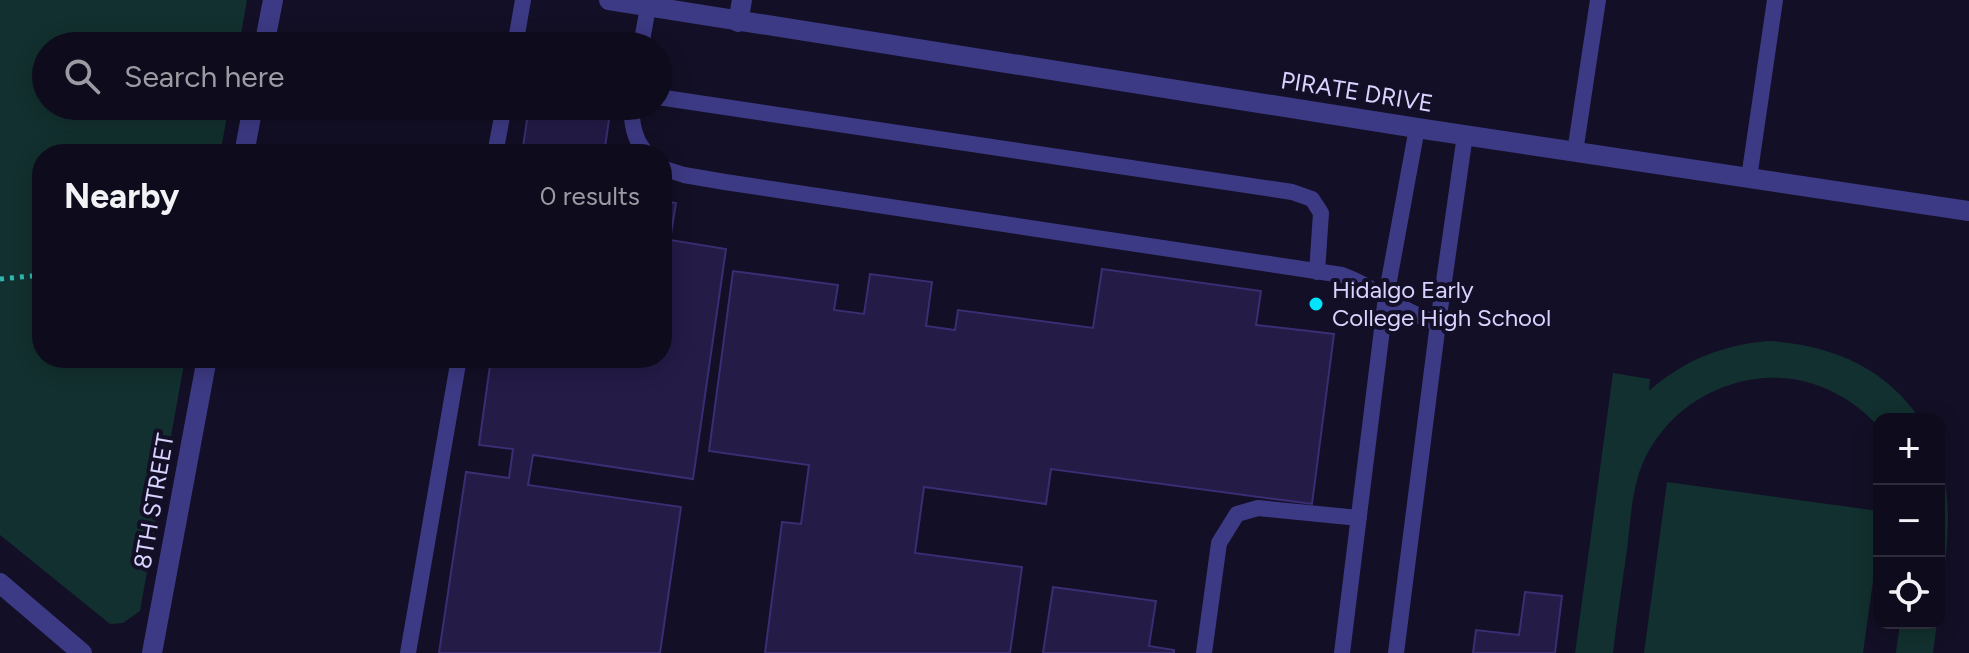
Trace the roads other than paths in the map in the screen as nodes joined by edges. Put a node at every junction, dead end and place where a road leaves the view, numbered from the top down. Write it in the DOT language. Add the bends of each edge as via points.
graph roads {
  1 [pos="273,0"];
  2 [pos="523,0"];
  3 [pos="609,0"];
  4 [pos="742,0"];
  5 [pos="1598,0"];
  6 [pos="1775,0"];
  7 [pos="648,7"];
  8 [pos="738,22"];
  9 [pos="267,32"];
  10 [pos="517,32"];
  11 [pos="644,32"];
  12 [pos="672,99"];
  13 [pos="250,120"];
  14 [pos="501,120"];
  15 [pos="631,120"];
  16 [pos="1417,128"];
  17 [pos="1465,135"];
  18 [pos="246,144"];
  19 [pos="497,144"];
  20 [pos="638,144"];
  21 [pos="1575,152"];
  22 [pos="672,171"];
  23 [pos="1749,178"];
  24 [pos="1969,211"];
  25 [pos="1317,272"];
  26 [pos="1386,297"];
  27 [pos="1438,323"];
  28 [pos="205,368"];
  29 [pos="457,368"];
  30 [pos="1359,518"];
  31 [pos="0,583"];
  32 [pos="82,653"];
  33 [pos="152,653"];
  34 [pos="408,653"];
  35 [pos="1204,653"];
  36 [pos="1342,653"];
  37 [pos="1396,653"];
  1 -- 9 [label="street"];
  2 -- 10 [label="lane"];
  3 -- 7 [label="street, PIRATE DRIVE"];
  4 -- 8 [label="street"];
  5 -- 21 [label="lane"];
  6 -- 23 [label="lane"];
  7 -- 8 [label="street, PIRATE DRIVE"];
  7 -- 11 [label="lane"];
  8 -- 16 [label="street, PIRATE DRIVE"];
  12 -- 25 [label="lane" via="1292,192 1312,199 1321,213"];
  13 -- 18 [label="street"];
  14 -- 19 [label="lane"];
  15 -- 20 [label="lane"];
  16 -- 17 [label="street, PIRATE DRIVE"];
  16 -- 26 [label="lane"];
  17 -- 21 [label="street, PIRATE DRIVE"];
  17 -- 27 [label="lane"];
  21 -- 23 [label="street, PIRATE DRIVE"];
  22 -- 25 [label="lane"];
  23 -- 24 [label="street, PIRATE DRIVE"];
  25 -- 26 [label="lane" via="1364,282"];
  26 -- 27 [label="lane"];
  26 -- 30 [label="lane"];
  27 -- 37 [label="lane"];
  28 -- 33 [label="street, 8TH STREET"];
  29 -- 34 [label="lane"];
  30 -- 35 [label="lane" via="1258,508 1237,514 1219,543"];
  30 -- 36 [label="lane"];
  31 -- 32 [label="street"];
}
